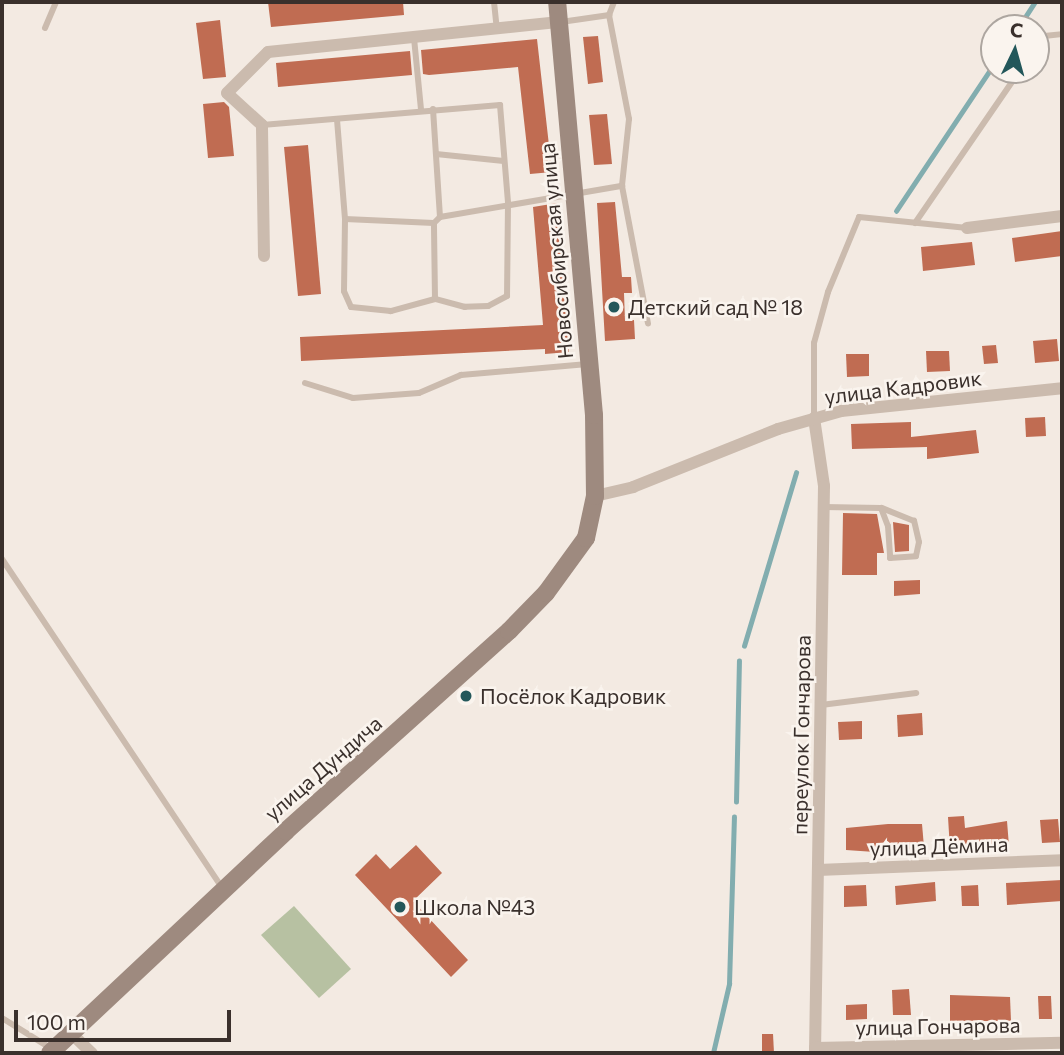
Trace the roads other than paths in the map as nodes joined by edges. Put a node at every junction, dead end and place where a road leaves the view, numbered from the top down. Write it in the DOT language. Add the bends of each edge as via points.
graph roads {
  1 [pos="56,2"];
  2 [pos="494,2"];
  3 [pos="557,2"];
  4 [pos="614,2"];
  5 [pos="609,15"];
  6 [pos="559,22"];
  7 [pos="44,27"];
  8 [pos="497,29"];
  9 [pos="414,37"];
  10 [pos="1010,84"];
  11 [pos="433,108"];
  12 [pos="421,109"];
  13 [pos="337,119"];
  14 [pos="262,125"];
  15 [pos="436,154"];
  16 [pos="504,161"];
  17 [pos="622,186"];
  18 [pos="573,195"];
  19 [pos="508,202"];
  20 [pos="1062,216"];
  21 [pos="440,217"];
  22 [pos="345,219"];
  23 [pos="434,223"];
  24 [pos="915,223"];
  25 [pos="967,228"];
  26 [pos="264,256"];
  27 [pos="435,299"];
  28 [pos="648,324"];
  29 [pos="590,364"];
  30 [pos="305,383"];
  31 [pos="1062,388"];
  32 [pos="814,418"];
  33 [pos="594,496"];
  34 [pos="824,507"];
  35 [pos="881,508"];
  36 [pos="2,559"];
  37 [pos="916,693"];
  38 [pos="820,705"];
  39 [pos="1062,860"];
  40 [pos="818,870"];
  41 [pos="223,889"];
  42 [pos="2,1018"];
  43 [pos="72,1034"];
  44 [pos="1062,1043"];
  45 [pos="815,1051"];
  46 [pos="52,1052"];
  47 [pos="92,1053"];
  1 -- 7 [label="lane"];
  2 -- 8 [label="lane"];
  3 -- 6 [label="main road, Новосибирская улица"];
  4 -- 5 [label="lane"];
  5 -- 6 [label="lane"];
  5 -- 17 [label="lane" via="628,96"];
  6 -- 8 [label="street"];
  6 -- 18 [label="main road, Новосибирская улица"];
  8 -- 9 [label="street"];
  9 -- 12 [label="lane"];
  9 -- 14 [label="street" via="268,52 227,93"];
  10 -- 24 [label="lane"];
  11 -- 12 [label="lane"];
  11 -- 15 [label="lane"];
  11 -- 16 [label="lane" via="500,105"];
  12 -- 13 [label="lane"];
  13 -- 14 [label="lane"];
  13 -- 22 [label="lane"];
  14 -- 26 [label="street"];
  15 -- 16 [label="lane"];
  15 -- 21 [label="lane"];
  16 -- 19 [label="lane"];
  17 -- 18 [label="lane"];
  17 -- 28 [label="lane"];
  18 -- 19 [label="lane"];
  18 -- 29 [label="main road, Новосибирская улица"];
  19 -- 21 [label="lane"];
  19 -- 27 [label="lane" via="507,296 476,306"];
  20 -- 25 [label="street"];
  21 -- 23 [label="lane"];
  22 -- 23 [label="lane"];
  22 -- 27 [label="lane" via="344,291 351,307 391,311"];
  23 -- 27 [label="lane"];
  24 -- 25 [label="lane"];
  24 -- 32 [label="lane" via="859,217 816,332 811,369"];
  29 -- 30 [label="lane" via="461,375 419,393 353,398"];
  29 -- 33 [label="main road, Новосибирская улица"];
  31 -- 32 [label="street, улица Кадровик" via="883,405"];
  32 -- 33 [label="street, улица Кадровик" via="633,488"];
  32 -- 34 [label="street, переулок Гончарова"];
  33 -- 41 [label="main road, улица Дундича" via="586,538 546,593 445,691"];
  34 -- 35 [label="lane"];
  34 -- 38 [label="street, переулок Гончарова"];
  35 -- 35 [label="lane" via="914,520 919,542 916,556 890,558 888,526"];
  36 -- 41 [label="lane"];
  37 -- 38 [label="lane"];
  38 -- 40 [label="street, переулок Гончарова"];
  39 -- 40 [label="street, улица Дёмина"];
  40 -- 45 [label="street, переулок Гончарова"];
  41 -- 43 [label="main road, улица Дундича"];
  42 -- 46 [label="lane"];
  43 -- 46 [label="main road, улица Дундича"];
  43 -- 47 [label="street"];
  44 -- 45 [label="street, улица Гончарова"];
}
